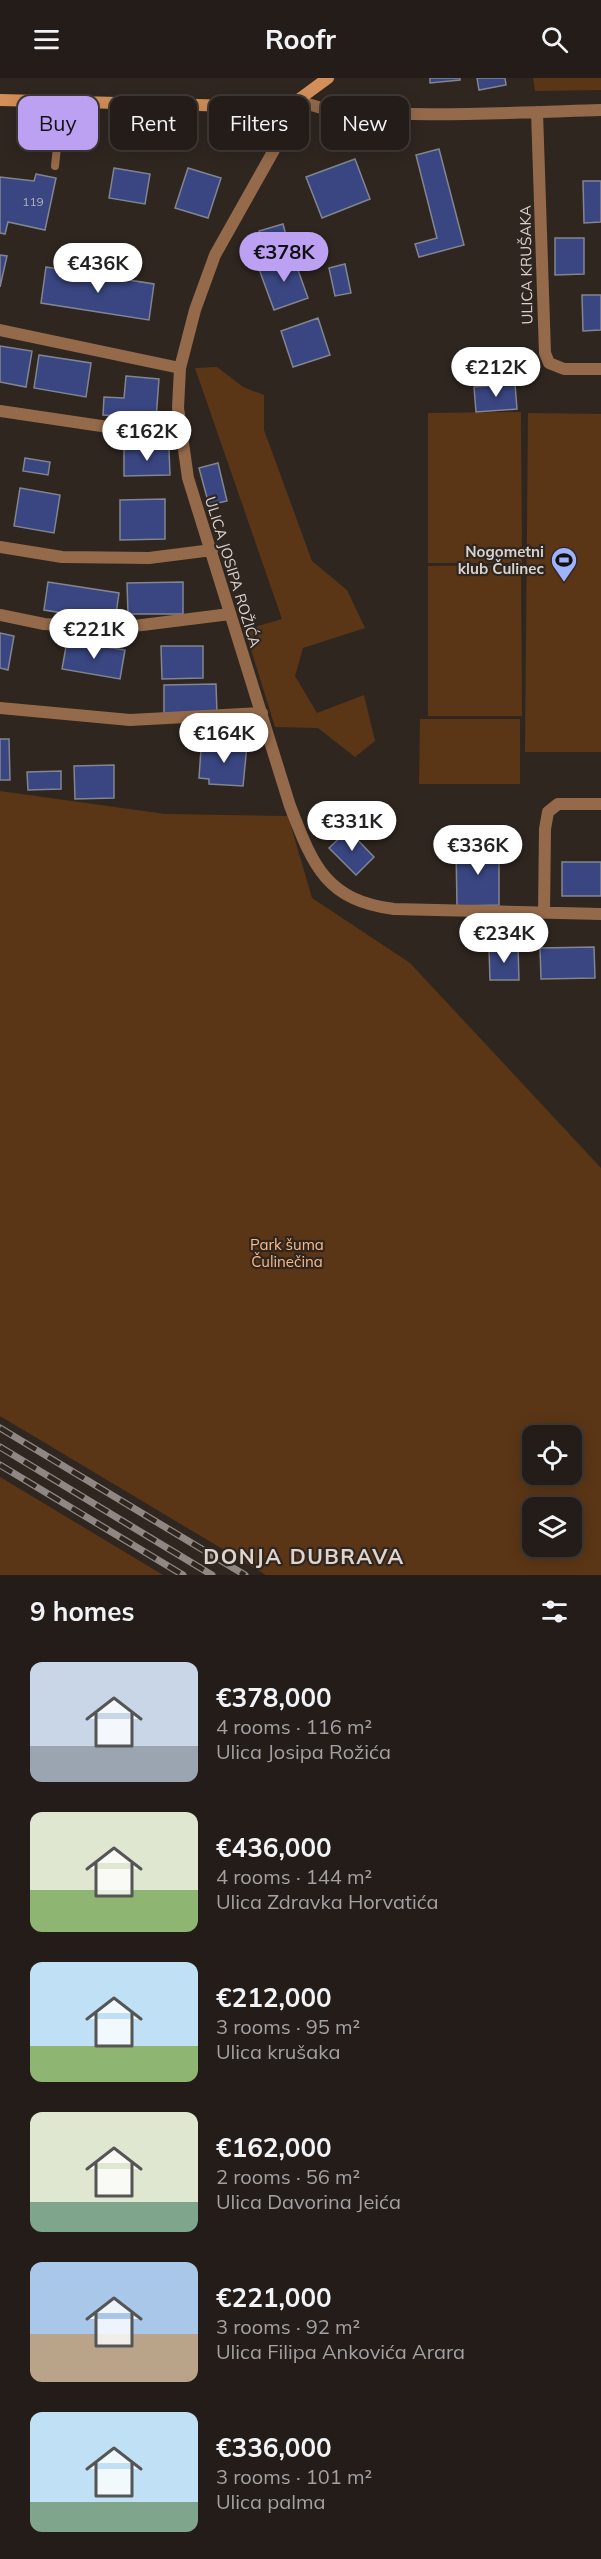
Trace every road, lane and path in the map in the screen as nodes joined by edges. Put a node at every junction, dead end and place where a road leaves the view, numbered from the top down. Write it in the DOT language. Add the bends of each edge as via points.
graph roads {
  1 [pos="328,78"];
  2 [pos="303,96"];
  3 [pos="0,100"];
  4 [pos="18,100"];
  5 [pos="98,102"];
  6 [pos="309,104"];
  7 [pos="209,105"];
  8 [pos="601,110"];
  9 [pos="537,112"];
  10 [pos="57,150"];
  11 [pos="274,150"];
  12 [pos="55,166"];
  13 [pos="0,330"];
  14 [pos="180,368"];
  15 [pos="601,369"];
  16 [pos="0,411"];
  17 [pos="182,438"];
  18 [pos="0,547"];
  19 [pos="212,550"];
  20 [pos="230,614"];
  21 [pos="0,615"];
  22 [pos="0,708"];
  23 [pos="262,713"];
  24 [pos="601,804"];
  25 [pos="544,913"];
  26 [pos="601,914"];
  1 -- 2 [label="street"];
  3 -- 4 [label="street"];
  5 -- 7 [label="street"];
  6 -- 9 [label="street" via="369,114"];
  8 -- 9 [label="street"];
  9 -- 15 [label="street, ULICA KRUŠAKA" via="545,353 549,363 556,366"];
  10 -- 12 [label="lane"];
  11 -- 14 [label="street, ULICA JOSIPA ROŽIĆA" via="215,255"];
  13 -- 14 [label="street"];
  14 -- 17 [label="street, ULICA JOSIPA ROŽIĆA" via="178,408"];
  16 -- 17 [label="street"];
  17 -- 19 [label="street, ULICA JOSIPA ROŽIĆA" via="188,478"];
  18 -- 19 [label="street" via="62,557 149,558"];
  19 -- 20 [label="street, ULICA JOSIPA ROŽIĆA"];
  20 -- 21 [label="street" via="117,628 44,624"];
  20 -- 23 [label="street, ULICA JOSIPA ROŽIĆA"];
  22 -- 23 [label="street" via="130,720"];
  23 -- 25 [label="street, ULICA JOSIPA ROŽIĆA" via="310,857 340,893 367,905 394,909"];
  24 -- 25 [label="street" via="558,804 548,812"];
  25 -- 26 [label="street, ULICA JOSIPA ROŽIĆA"];
}
